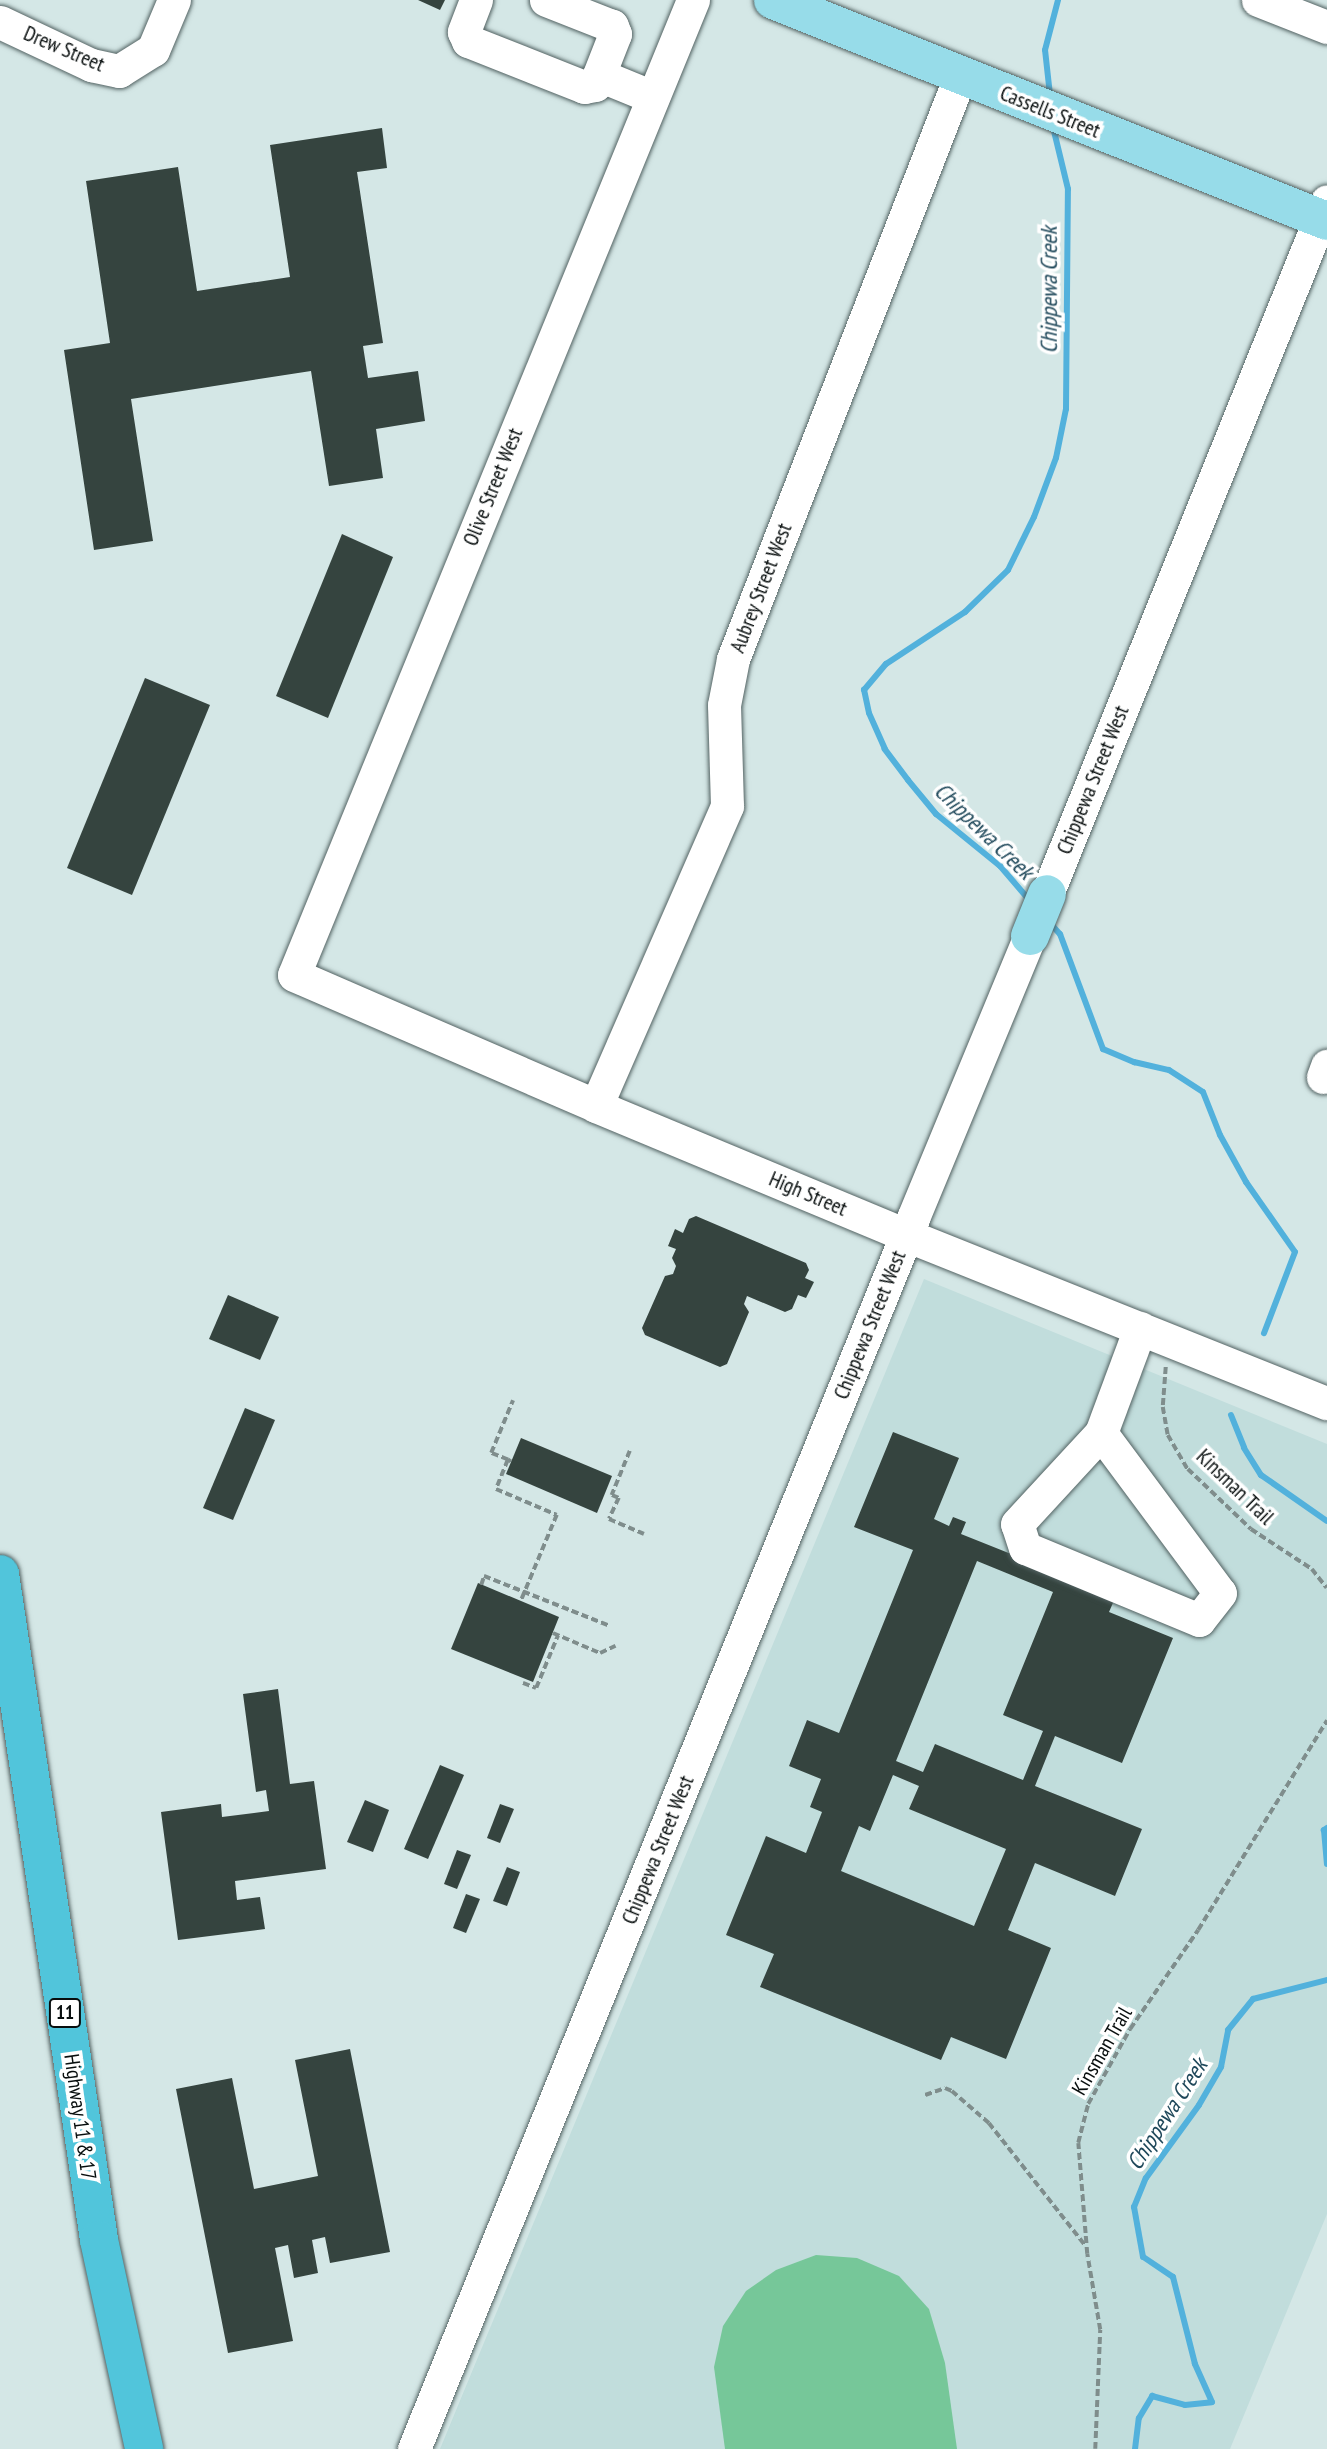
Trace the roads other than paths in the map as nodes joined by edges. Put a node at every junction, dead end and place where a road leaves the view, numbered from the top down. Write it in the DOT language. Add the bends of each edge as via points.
graph roads {
  1 [pos="174,0"];
  2 [pos="476,0"];
  3 [pos="546,0"];
  4 [pos="693,0"];
  5 [pos="773,0"];
  6 [pos="1258,0"];
  7 [pos="0,22"];
  8 [pos="1327,27"];
  9 [pos="961,74"];
  10 [pos="599,75"];
  11 [pos="653,97"];
  12 [pos="1325,214"];
  13 [pos="1047,894"];
  14 [pos="1030,936"];
  15 [pos="294,975"];
  16 [pos="596,1106"];
  17 [pos="906,1235"];
  18 [pos="1140,1328"];
  19 [pos="1327,1403"];
  20 [pos="1101,1433"];
  21 [pos="0,1574"];
  22 [pos="144,2449"];
  23 [pos="414,2449"];
  1 -- 7 [label="street, Drew Street" via="153,50 119,71 91,65"];
  2 -- 10 [label="street" via="464,32 468,41 584,87 595,85"];
  3 -- 10 [label="street" via="612,26 615,34"];
  4 -- 11 [label="street, Olive Street West"];
  5 -- 9 [label="main road, Cassells Street"];
  6 -- 8 [label="street"];
  9 -- 12 [label="main road, Cassells Street" via="1070,121"];
  9 -- 16 [label="street, Aubrey Street West" via="733,659 724,705 727,806"];
  10 -- 11 [label="street"];
  11 -- 15 [label="street, Olive Street West"];
  12 -- 13 [label="street, Chippewa Street West"];
  13 -- 14 [label="main road, Chippewa Street West"];
  14 -- 17 [label="street, Chippewa Street West"];
  15 -- 16 [label="street, High Street"];
  16 -- 17 [label="street, High Street"];
  17 -- 18 [label="street, High Street"];
  17 -- 23 [label="street, Chippewa Street West"];
  18 -- 19 [label="street, High Street"];
  18 -- 20 [label="street"];
  20 -- 20 [label="street" via="1017,1524 1025,1548 1199,1620 1220,1593"];
  21 -- 22 [label="highway, Highway 11 & 17 / 11" via="96,2227"];
}
